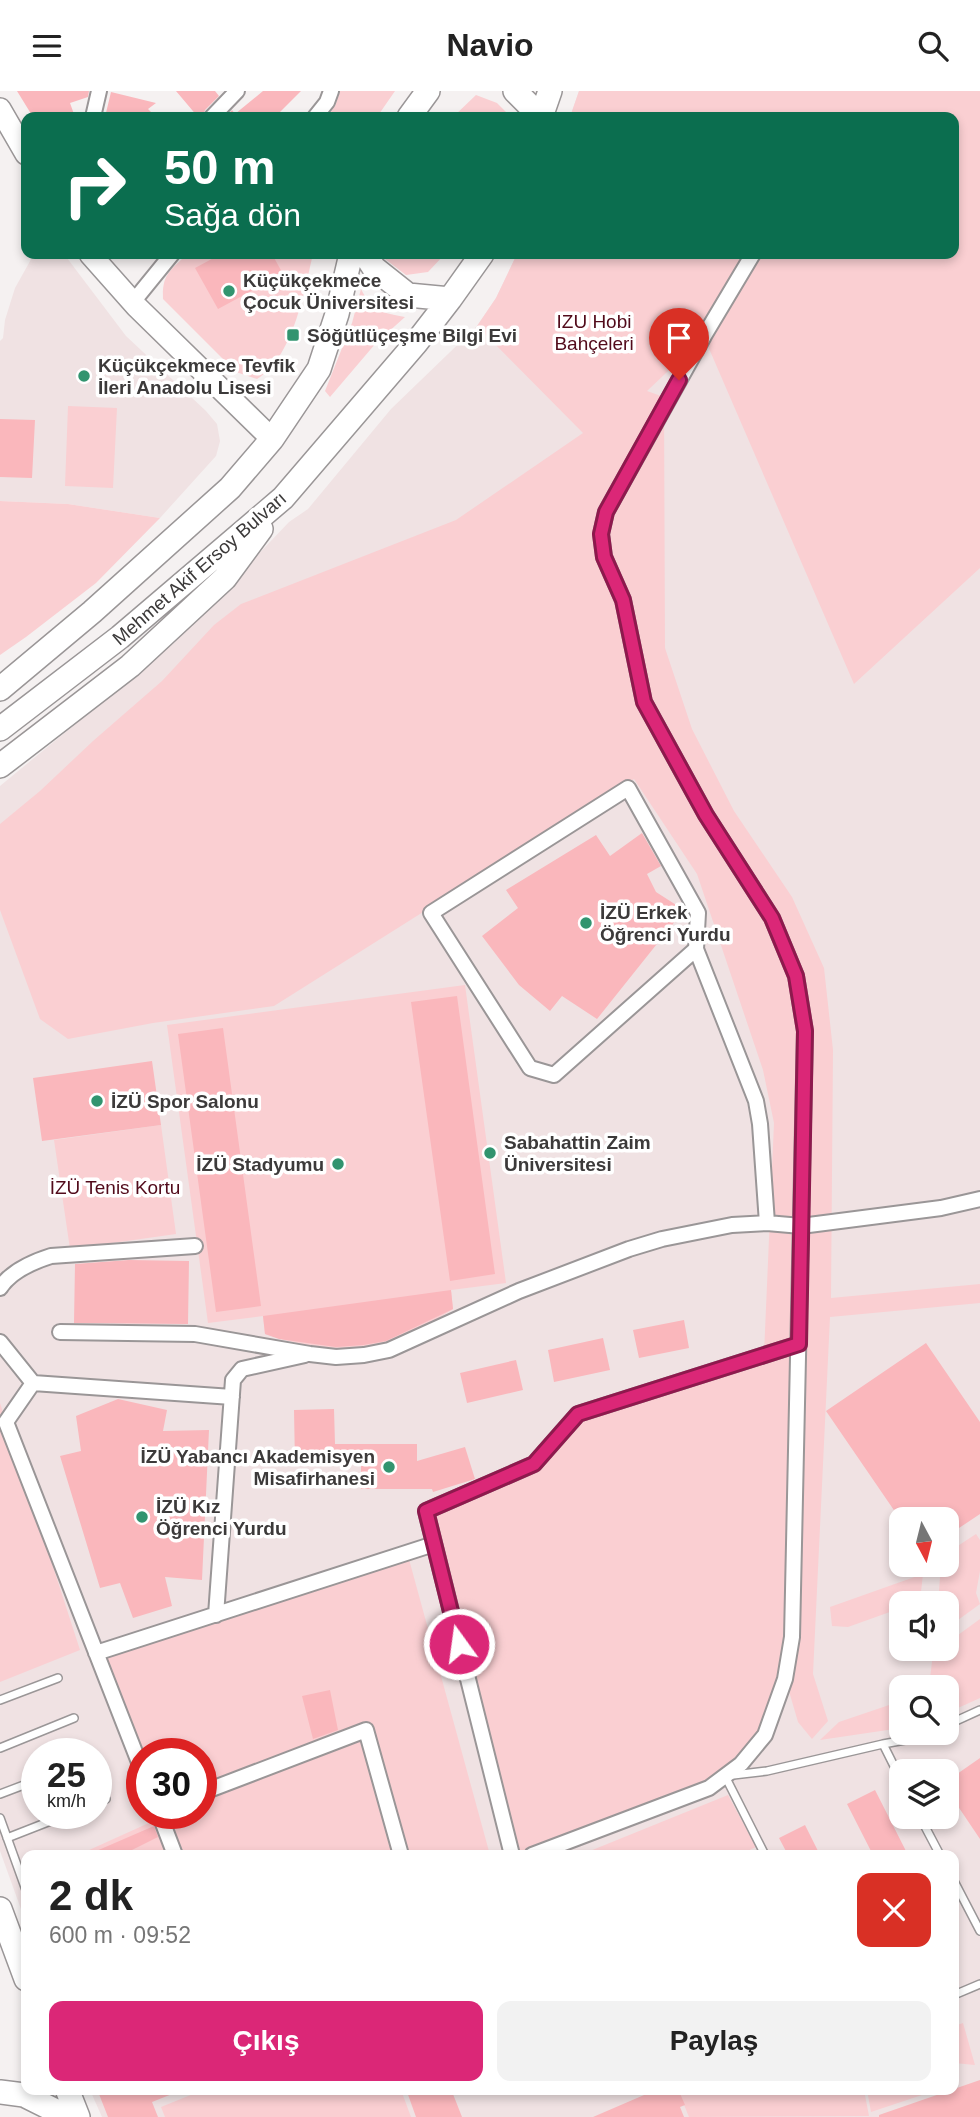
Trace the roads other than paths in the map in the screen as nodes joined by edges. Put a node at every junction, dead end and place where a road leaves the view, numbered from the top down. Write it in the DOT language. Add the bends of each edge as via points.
graph roads {
  1 [pos="99,91"];
  2 [pos="236,91"];
  3 [pos="331,91"];
  4 [pos="428,91"];
  5 [pos="514,91"];
  6 [pos="551,91"];
  7 [pos="0,109"];
  8 [pos="94,112"];
  9 [pos="217,112"];
  10 [pos="319,112"];
  11 [pos="413,112"];
  12 [pos="536,112"];
  13 [pos="543,112"];
  14 [pos="21,145"];
  15 [pos="94,259"];
  16 [pos="168,259"];
  17 [pos="350,259"];
  18 [pos="368,259"];
  19 [pos="478,259"];
  20 [pos="751,259"];
  21 [pos="450,299"];
  22 [pos="133,302"];
  23 [pos="272,439"];
  24 [pos="284,498"];
  25 [pos="4,685"];
  26 [pos="0,729"];
  27 [pos="0,766"];
  28 [pos="696,949"];
  29 [pos="980,1199"];
  30 [pos="767,1223"];
  31 [pos="801,1226"];
  32 [pos="195,1246"];
  33 [pos="0,1288"];
  34 [pos="60,1332"];
  35 [pos="0,1342"];
  36 [pos="799,1344"];
  37 [pos="310,1354"];
  38 [pos="33,1383"];
  39 [pos="232,1397"];
  40 [pos="434,1544"];
  41 [pos="216,1615"];
  42 [pos="96,1653"];
  43 [pos="58,1678"];
  44 [pos="0,1700"];
  45 [pos="980,1710"];
  46 [pos="74,1718"];
  47 [pos="959,1720"];
  48 [pos="129,1738"];
  49 [pos="889,1743"];
  50 [pos="883,1744"];
  51 [pos="0,1748"];
  52 [pos="890,1759"];
  53 [pos="725,1776"];
  54 [pos="21,1786"];
  55 [pos="217,1787"];
  56 [pos="0,1794"];
  57 [pos="0,1818"];
  58 [pos="30,1829"];
  59 [pos="165,1829"];
  60 [pos="926,1829"];
  61 [pos="7,1838"];
  62 [pos="173,1850"];
  63 [pos="400,1850"];
  64 [pos="511,1850"];
  65 [pos="545,1850"];
  66 [pos="762,1850"];
  67 [pos="937,1850"];
  68 [pos="21,1876"];
  69 [pos="959,1891"];
  70 [pos="0,1909"];
  71 [pos="980,1931"];
  72 [pos="21,1965"];
  73 [pos="980,1984"];
  74 [pos="959,1993"];
  75 [pos="0,2092"];
  76 [pos="21,2095"];
  77 [pos="24,2095"];
  78 [pos="69,2095"];
  79 [pos="64,2117"];
  80 [pos="78,2117"];
  1 -- 8 [label="street"];
  2 -- 9 [label="street"];
  3 -- 10 [label="street"];
  4 -- 11 [label="main road"];
  5 -- 12 [label="main road"];
  6 -- 13 [label="main road"];
  7 -- 14 [label="street"];
  15 -- 22 [label="street"];
  16 -- 22 [label="street"];
  17 -- 23 [label="main road, Mehmet Akif Ersoy Bulvarı" via="319,369"];
  18 -- 21 [label="main road" via="408,295"];
  19 -- 21 [label="main road, Mehmet Akif Ersoy Bulvarı"];
  20 -- 31 [label="street" via="606,512 601,534 604,557 623,600 644,702 706,815 772,918 796,976 805,1031"];
  21 -- 24 [label="main road, Mehmet Akif Ersoy Bulvarı"];
  22 -- 23 [label="street"];
  23 -- 25 [label="main road, Mehmet Akif Ersoy Bulvarı" via="230,488"];
  24 -- 26 [label="main road, Mehmet Akif Ersoy Bulvarı" via="120,637"];
  24 -- 27 [label="main road" via="225,578 130,666"];
  28 -- 28 [label="street" via="698,913 628,787 431,913 530,1068 554,1075"];
  28 -- 30 [label="street" via="756,1101"];
  29 -- 31 [label="street"];
  30 -- 31 [label="street"];
  30 -- 37 [label="street" via="696,1231 629,1249 519,1291 389,1350 336,1357"];
  31 -- 36 [label="street"];
  32 -- 33 [label="street" via="51,1256 18,1271"];
  34 -- 37 [label="street" via="195,1334"];
  35 -- 38 [label="street"];
  36 -- 40 [label="street" via="578,1414 534,1464 426,1511"];
  36 -- 53 [label="street" via="792,1637 785,1679 765,1735"];
  37 -- 39 [label="street" via="242,1369 233,1380"];
  38 -- 39 [label="street"];
  38 -- 42 [label="street" via="6,1422"];
  39 -- 41 [label="street"];
  40 -- 41 [label="street"];
  40 -- 64 [label="street"];
  41 -- 42 [label="street"];
  42 -- 48 [label="street"];
  43 -- 44 [label="lane"];
  45 -- 47 [label="lane"];
  46 -- 51 [label="lane"];
  49 -- 50 [label="lane"];
  50 -- 52 [label="lane"];
  50 -- 53 [label="lane"];
  53 -- 65 [label="street" via="709,1788"];
  53 -- 66 [label="lane"];
  54 -- 56 [label="lane"];
  55 -- 63 [label="street" via="366,1730"];
  57 -- 61 [label="lane"];
  58 -- 61 [label="lane"];
  59 -- 62 [label="street"];
  60 -- 67 [label="lane"];
  61 -- 68 [label="lane"];
  69 -- 71 [label="lane"];
  70 -- 72 [label="main road"];
  73 -- 74 [label="lane"];
  75 -- 76 [label="main road"];
  77 -- 79 [label="main road"];
  78 -- 80 [label="main road"];
}
